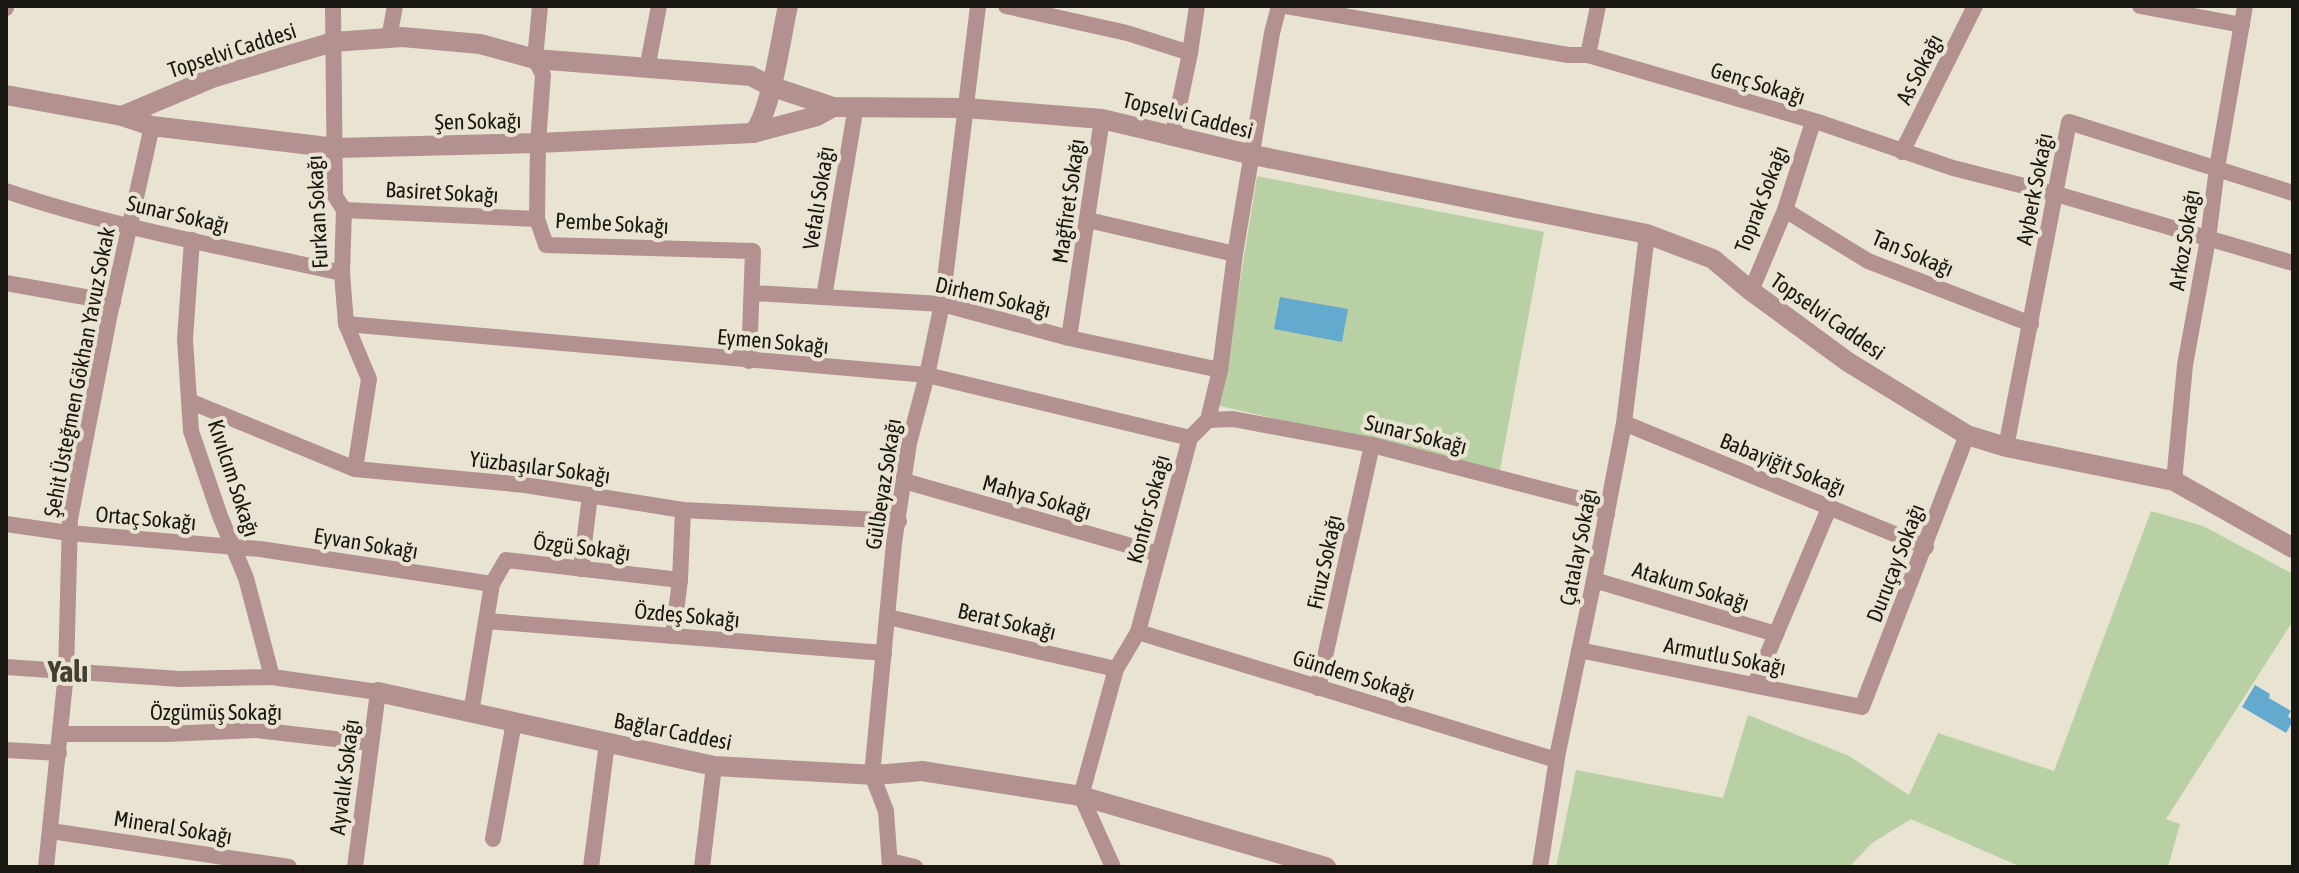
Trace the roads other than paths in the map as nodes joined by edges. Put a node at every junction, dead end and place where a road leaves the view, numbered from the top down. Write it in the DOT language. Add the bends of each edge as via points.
graph roads {
  1 [pos="333,6"];
  2 [pos="395,6"];
  3 [pos="540,6"];
  4 [pos="659,6"];
  5 [pos="788,6"];
  6 [pos="978,6"];
  7 [pos="1006,6"];
  8 [pos="1197,6"];
  9 [pos="1279,6"];
  10 [pos="1286,6"];
  11 [pos="1598,6"];
  12 [pos="1975,6"];
  13 [pos="2140,6"];
  14 [pos="2245,6"];
  15 [pos="2242,25"];
  16 [pos="389,38"];
  17 [pos="333,42"];
  18 [pos="1190,53"];
  19 [pos="1588,55"];
  20 [pos="535,59"];
  21 [pos="647,69"];
  22 [pos="770,86"];
  23 [pos="6,95"];
  24 [pos="856,106"];
  25 [pos="833,107"];
  26 [pos="966,108"];
  27 [pos="122,116"];
  28 [pos="1102,119"];
  29 [pos="1813,122"];
  30 [pos="152,126"];
  31 [pos="753,133"];
  32 [pos="1173,134"];
  33 [pos="538,143"];
  34 [pos="336,148"];
  35 [pos="1902,152"];
  36 [pos="1253,155"];
  37 [pos="2217,168"];
  38 [pos="6,191"];
  39 [pos="2293,193"];
  40 [pos="2056,194"];
  41 [pos="344,210"];
  42 [pos="1785,210"];
  43 [pos="537,219"];
  44 [pos="1088,220"];
  45 [pos="130,226"];
  46 [pos="1647,234"];
  47 [pos="2208,239"];
  48 [pos="192,240"];
  49 [pos="1235,254"];
  50 [pos="2293,263"];
  51 [pos="342,273"];
  52 [pos="6,283"];
  53 [pos="1751,291"];
  54 [pos="752,293"];
  55 [pos="824,297"];
  56 [pos="113,302"];
  57 [pos="942,304"];
  58 [pos="346,324"];
  59 [pos="2031,324"];
  60 [pos="1069,338"];
  61 [pos="749,361"];
  62 [pos="1220,370"];
  63 [pos="927,375"];
  64 [pos="189,401"];
  65 [pos="1208,420"];
  66 [pos="1624,423"];
  67 [pos="1967,435"];
  68 [pos="1190,438"];
  69 [pos="1372,445"];
  70 [pos="2006,447"];
  71 [pos="355,469"];
  72 [pos="904,481"];
  73 [pos="2174,481"];
  74 [pos="590,495"];
  75 [pos="1830,506"];
  76 [pos="683,510"];
  77 [pos="1607,514"];
  78 [pos="899,521"];
  79 [pos="6,524"];
  80 [pos="69,533"];
  81 [pos="1926,547"];
  82 [pos="233,548"];
  83 [pos="2293,548"];
  84 [pos="1159,554"];
  85 [pos="581,569"];
  86 [pos="680,580"];
  87 [pos="1594,580"];
  88 [pos="492,584"];
  89 [pos="888,617"];
  90 [pos="487,621"];
  91 [pos="1138,632"];
  92 [pos="1776,634"];
  93 [pos="673,636"];
  94 [pos="1579,650"];
  95 [pos="884,653"];
  96 [pos="6,667"];
  97 [pos="1116,669"];
  98 [pos="66,673"];
  99 [pos="272,677"];
  100 [pos="1755,684"];
  101 [pos="1318,688"];
  102 [pos="378,692"];
  103 [pos="1862,707"];
  104 [pos="471,713"];
  105 [pos="514,722"];
  106 [pos="61,734"];
  107 [pos="370,743"];
  108 [pos="607,743"];
  109 [pos="6,750"];
  110 [pos="59,753"];
  111 [pos="1556,760"];
  112 [pos="714,766"];
  113 [pos="872,775"];
  114 [pos="1081,796"];
  115 [pos="51,831"];
  116 [pos="493,839"];
  117 [pos="890,864"];
  118 [pos="46,867"];
  119 [pos="289,867"];
  120 [pos="355,867"];
  121 [pos="591,867"];
  122 [pos="702,867"];
  123 [pos="915,867"];
  124 [pos="1113,867"];
  125 [pos="1326,867"];
  126 [pos="1540,867"];
  1 -- 17 [label="street, Furkan Sokağı"];
  2 -- 16 [label="street"];
  3 -- 20 [label="street, Pembe Sokağı"];
  4 -- 21 [label="street"];
  5 -- 22 [label="street"];
  6 -- 26 [label="street, Gülbeyaz Sokağı"];
  7 -- 18 [label="street"];
  8 -- 18 [label="street"];
  9 -- 36 [label="street"];
  10 -- 19 [label="street, Genç Sokağı"];
  11 -- 19 [label="street"];
  12 -- 35 [label="street, As Sokağı"];
  13 -- 15 [label="street"];
  14 -- 15 [label="street, Arkoz Sokağı"];
  15 -- 37 [label="street, Arkoz Sokağı"];
  16 -- 17 [label="street, Topselvi Caddesi"];
  16 -- 20 [label="street, Topselvi Caddesi" via="480,44"];
  17 -- 27 [label="street, Topselvi Caddesi" via="212,78"];
  17 -- 34 [label="street, Furkan Sokağı"];
  18 -- 32 [label="street"];
  19 -- 29 [label="street, Genç Sokağı"];
  20 -- 21 [label="street, Topselvi Caddesi"];
  20 -- 33 [label="street, Pembe Sokağı" via="543,75"];
  21 -- 22 [label="street, Topselvi Caddesi" via="751,76"];
  22 -- 25 [label="street, Topselvi Caddesi"];
  22 -- 31 [label="street" via="763,118"];
  23 -- 27 [label="street"];
  24 -- 25 [label="street, Topselvi Caddesi"];
  24 -- 26 [label="street, Topselvi Caddesi"];
  24 -- 55 [label="street, Vefalı Sokağı"];
  25 -- 31 [label="street, Şen Sokağı"];
  26 -- 28 [label="street, Topselvi Caddesi"];
  26 -- 57 [label="street, Gülbeyaz Sokağı"];
  27 -- 30 [label="street, Şen Sokağı"];
  28 -- 32 [label="street, Topselvi Caddesi"];
  28 -- 44 [label="street, Mağfiret Sokağı"];
  29 -- 35 [label="street, Genç Sokağı"];
  29 -- 42 [label="street, Toprak Sokağı"];
  30 -- 34 [label="street, Şen Sokağı"];
  30 -- 45 [label="street, Şehit Üsteğmen Gökhan Yavuz Sokak"];
  31 -- 33 [label="street, Şen Sokağı"];
  32 -- 36 [label="street, Topselvi Caddesi"];
  33 -- 34 [label="street, Şen Sokağı"];
  33 -- 43 [label="street, Pembe Sokağı"];
  34 -- 41 [label="street, Furkan Sokağı" via="335,196"];
  35 -- 40 [label="street, Genç Sokağı"];
  36 -- 46 [label="street, Topselvi Caddesi"];
  36 -- 49 [label="street"];
  37 -- 39 [label="street, Ayberk Sokağı"];
  37 -- 40 [label="street, Ayberk Sokağı" via="2069,122"];
  37 -- 47 [label="street, Arkoz Sokağı"];
  38 -- 45 [label="street, Sunar Sokağı"];
  40 -- 47 [label="street, Genç Sokağı"];
  40 -- 59 [label="street, Ayberk Sokağı"];
  41 -- 43 [label="street, Basiret Sokağı"];
  41 -- 51 [label="street, Furkan Sokağı"];
  42 -- 53 [label="street, Toprak Sokağı"];
  42 -- 59 [label="street, Tan Sokağı" via="1868,261"];
  43 -- 54 [label="street, Pembe Sokağı" via="546,245 753,251"];
  44 -- 49 [label="street"];
  44 -- 60 [label="street, Mağfiret Sokağı"];
  45 -- 48 [label="street, Sunar Sokağı"];
  45 -- 56 [label="street, Şehit Üsteğmen Gökhan Yavuz Sokak"];
  46 -- 53 [label="street, Topselvi Caddesi" via="1713,259"];
  46 -- 66 [label="street, Çatalay Sokağı"];
  47 -- 50 [label="street, Genç Sokağı"];
  47 -- 73 [label="street, Arkoz Sokağı" via="2185,365"];
  48 -- 51 [label="street, Sunar Sokağı"];
  48 -- 64 [label="street, Kıvılcım Sokağı" via="185,339"];
  49 -- 62 [label="street"];
  51 -- 58 [label="street, Furkan Sokağı"];
  52 -- 56 [label="street"];
  53 -- 67 [label="street, Topselvi Caddesi" via="1848,362"];
  54 -- 55 [label="street, Dirhem Sokağı"];
  54 -- 61 [label="street, Pembe Sokağı"];
  55 -- 57 [label="street, Dirhem Sokağı"];
  56 -- 80 [label="street, Şehit Üsteğmen Gökhan Yavuz Sokak"];
  57 -- 60 [label="street, Dirhem Sokağı"];
  57 -- 63 [label="street, Gülbeyaz Sokağı"];
  58 -- 61 [label="street, Eymen Sokağı"];
  58 -- 71 [label="street, Furkan Sokağı" via="369,379"];
  59 -- 70 [label="street, Ayberk Sokağı"];
  60 -- 62 [label="street, Dirhem Sokağı"];
  61 -- 63 [label="street, Eymen Sokağı"];
  62 -- 65 [label="street"];
  63 -- 68 [label="street, Eymen Sokağı"];
  63 -- 72 [label="street, Gülbeyaz Sokağı"];
  64 -- 71 [label="street, Yüzbaşılar Sokağı"];
  64 -- 82 [label="street, Kıvılcım Sokağı" via="191,431"];
  65 -- 68 [label="street, Konfor Sokağı"];
  65 -- 69 [label="street, Sunar Sokağı" via="1233,419"];
  66 -- 75 [label="street, Babayiğit Sokağı"];
  66 -- 77 [label="street, Çatalay Sokağı"];
  67 -- 70 [label="street, Topselvi Caddesi"];
  67 -- 81 [label="street, Duruçay Sokağı"];
  68 -- 84 [label="street, Konfor Sokağı"];
  69 -- 77 [label="street, Sunar Sokağı" via="1580,499"];
  69 -- 101 [label="street, Firuz Sokağı"];
  70 -- 73 [label="street, Topselvi Caddesi"];
  71 -- 74 [label="street, Yüzbaşılar Sokağı"];
  72 -- 78 [label="street, Gülbeyaz Sokağı"];
  72 -- 84 [label="street, Mahya Sokağı"];
  73 -- 83 [label="street, Topselvi Caddesi"];
  74 -- 76 [label="street, Yüzbaşılar Sokağı"];
  74 -- 85 [label="street"];
  75 -- 81 [label="street, Babayiğit Sokağı"];
  75 -- 92 [label="street"];
  76 -- 78 [label="street, Yüzbaşılar Sokağı"];
  76 -- 86 [label="street"];
  77 -- 87 [label="street, Çatalay Sokağı"];
  78 -- 89 [label="street, Gülbeyaz Sokağı"];
  79 -- 80 [label="street, Ortaç Sokağı"];
  80 -- 82 [label="street, Ortaç Sokağı"];
  80 -- 98 [label="street, Şehit Üsteğmen Gökhan Yavuz Sokak"];
  81 -- 103 [label="street, Duruçay Sokağı"];
  82 -- 88 [label="street, Eyvan Sokağı"];
  82 -- 99 [label="street, Kıvılcım Sokağı"];
  84 -- 91 [label="street, Konfor Sokağı"];
  85 -- 86 [label="street, Özgü Sokağı"];
  85 -- 88 [label="street, Özgü Sokağı" via="506,560"];
  86 -- 93 [label="street"];
  87 -- 92 [label="street, Atakum Sokağı"];
  87 -- 94 [label="street, Çatalay Sokağı"];
  88 -- 90 [label="street"];
  89 -- 95 [label="street, Gülbeyaz Sokağı"];
  89 -- 97 [label="street, Berat Sokağı"];
  90 -- 93 [label="street, Özdeş Sokağı"];
  90 -- 104 [label="street"];
  91 -- 97 [label="street, Konfor Sokağı"];
  91 -- 101 [label="street, Gündem Sokağı"];
  92 -- 100 [label="street"];
  93 -- 95 [label="street, Özdeş Sokağı"];
  94 -- 100 [label="street, Armutlu Sokağı"];
  94 -- 111 [label="street, Çatalay Sokağı"];
  95 -- 113 [label="street, Gülbeyaz Sokağı"];
  96 -- 98 [label="street, Bağlar Caddesi"];
  97 -- 114 [label="street, Konfor Sokağı"];
  98 -- 99 [label="street, Bağlar Caddesi"];
  98 -- 106 [label="street, Şehit Üsteğmen Gökhan Yavuz Sokak"];
  99 -- 102 [label="street, Bağlar Caddesi"];
  100 -- 103 [label="street, Armutlu Sokağı"];
  101 -- 111 [label="street, Gündem Sokağı"];
  102 -- 104 [label="street, Bağlar Caddesi"];
  102 -- 107 [label="street, Ayvalık Sokağı"];
  104 -- 105 [label="street, Bağlar Caddesi"];
  105 -- 108 [label="street, Bağlar Caddesi"];
  105 -- 116 [label="street"];
  106 -- 107 [label="street, Özgümüş Sokağı" via="256,730"];
  106 -- 110 [label="street, Şehit Üsteğmen Gökhan Yavuz Sokak"];
  107 -- 120 [label="street, Ayvalık Sokağı"];
  108 -- 112 [label="street, Bağlar Caddesi"];
  108 -- 121 [label="street"];
  109 -- 110 [label="street"];
  110 -- 115 [label="street, Şehit Üsteğmen Gökhan Yavuz Sokak"];
  111 -- 126 [label="street, Çatalay Sokağı"];
  112 -- 113 [label="street, Bağlar Caddesi"];
  112 -- 122 [label="street"];
  113 -- 114 [label="street, Bağlar Caddesi" via="922,771"];
  113 -- 117 [label="street, Gülbeyaz Sokağı" via="886,811"];
  114 -- 124 [label="street"];
  114 -- 125 [label="street, Bağlar Caddesi"];
  115 -- 118 [label="street, Şehit Üsteğmen Gökhan Yavuz Sokak"];
  115 -- 119 [label="street, Mineral Sokağı"];
  117 -- 123 [label="street"];
}
